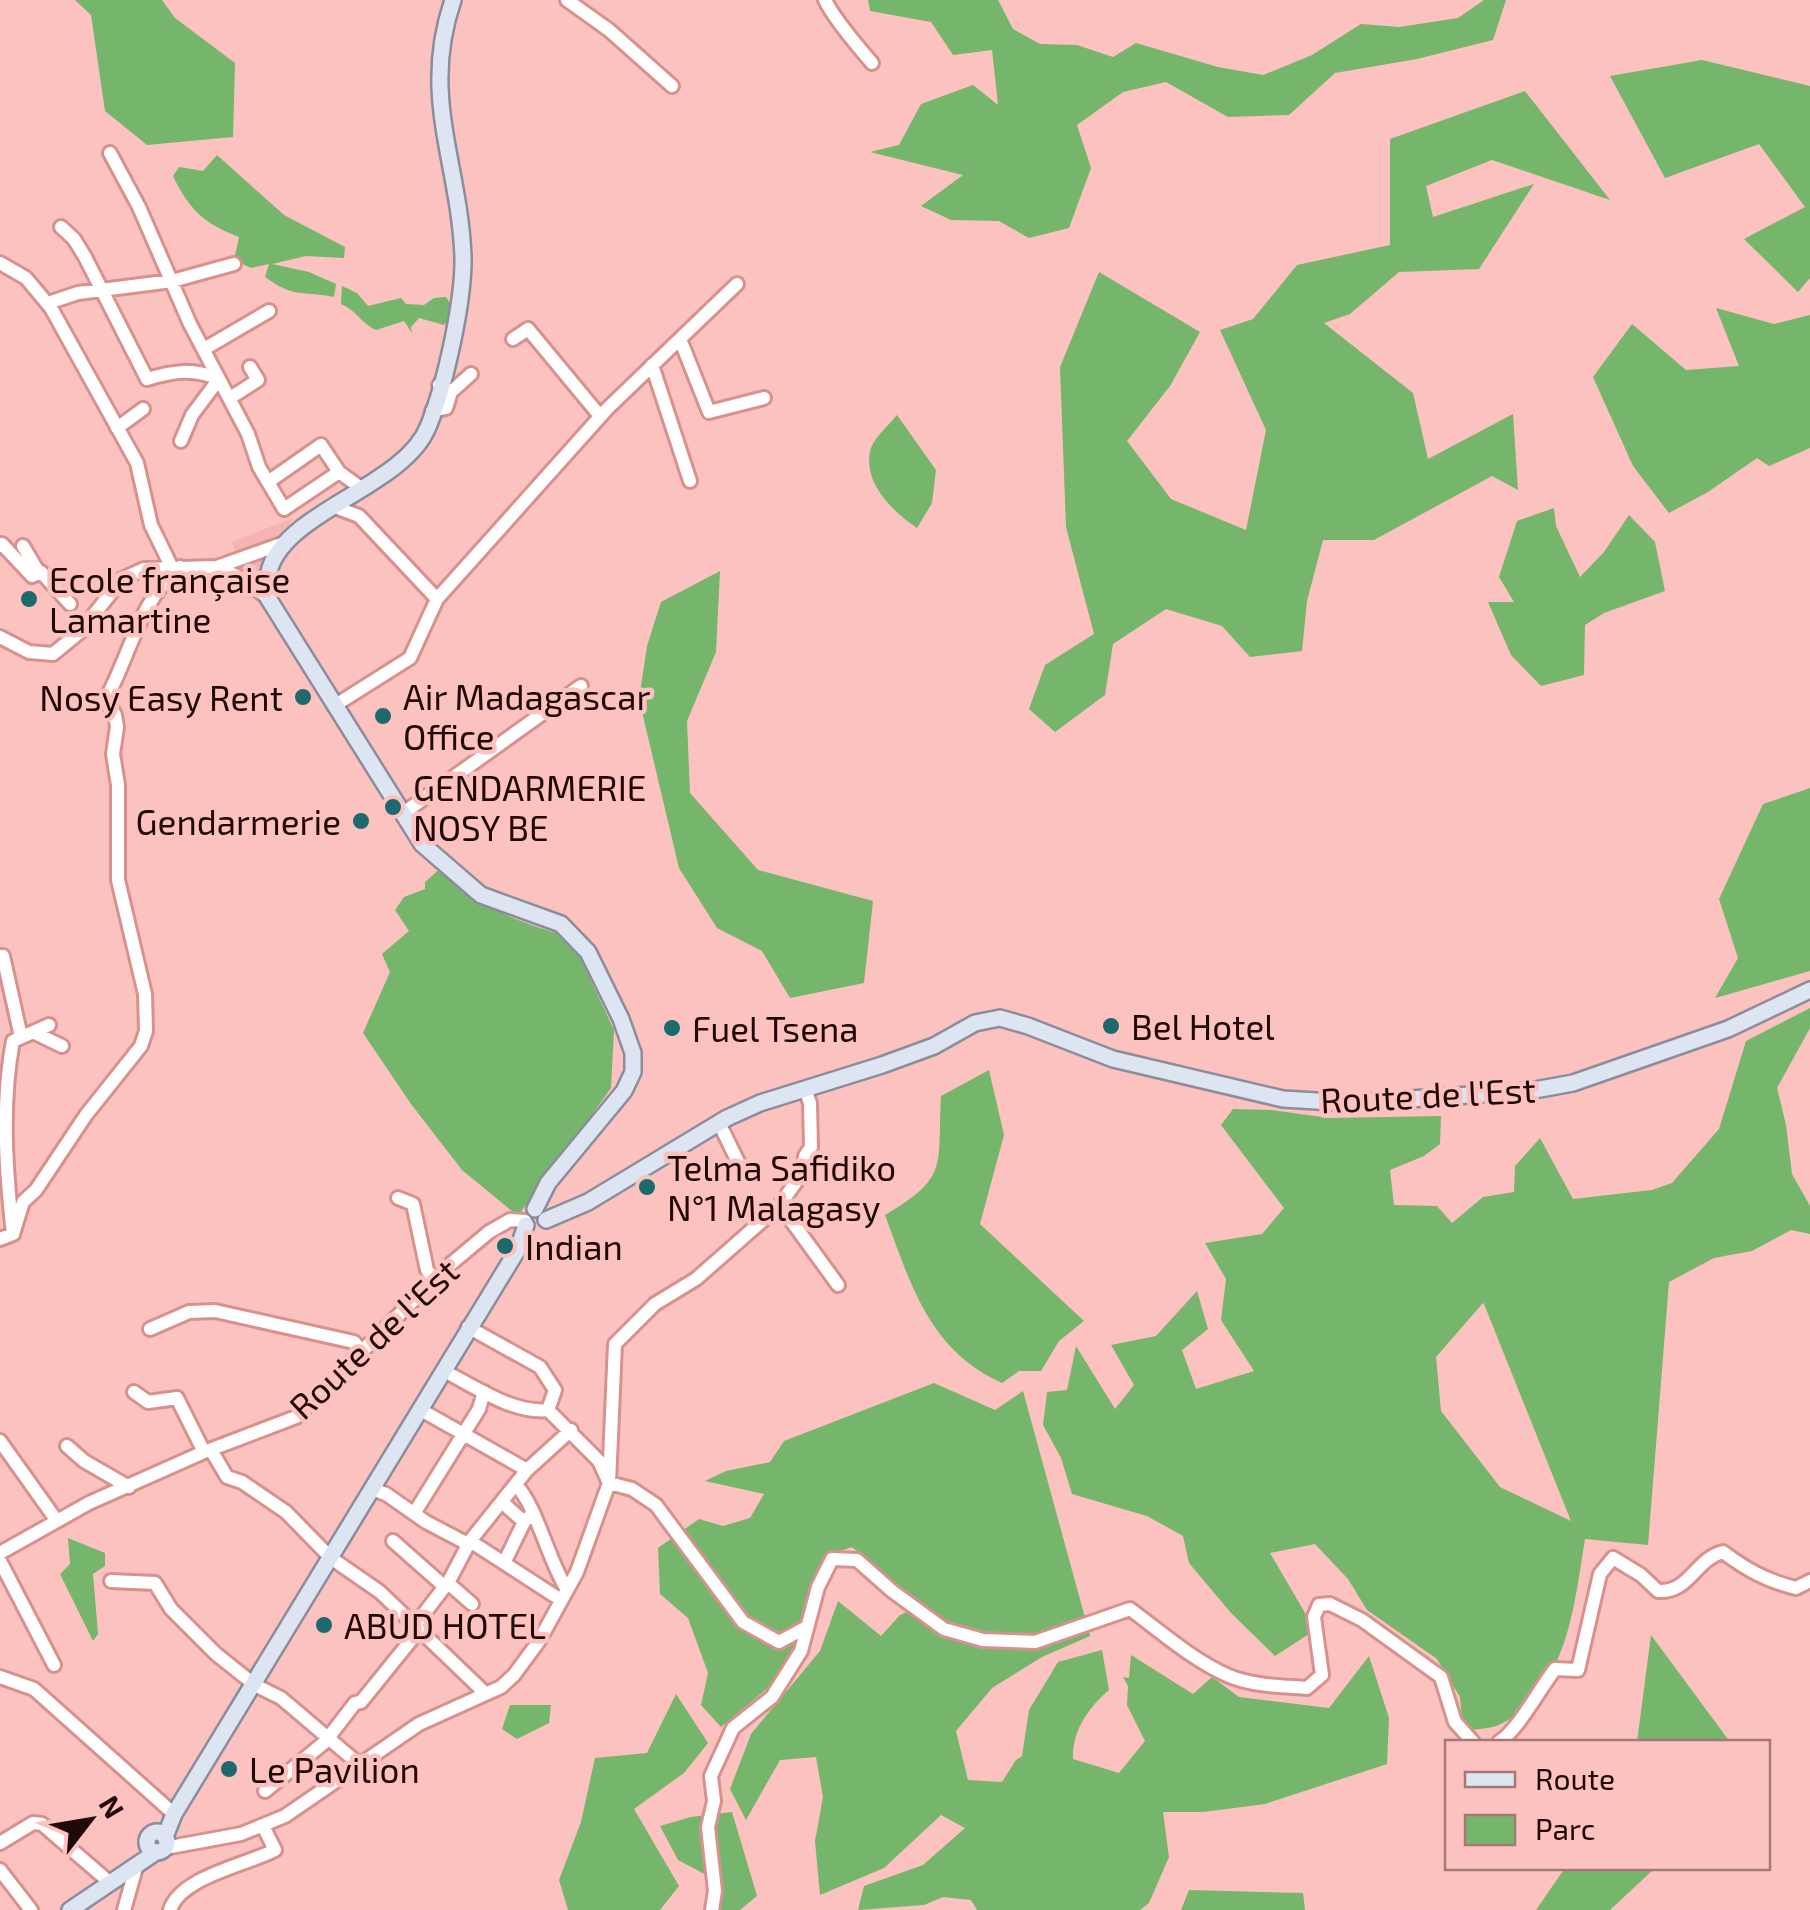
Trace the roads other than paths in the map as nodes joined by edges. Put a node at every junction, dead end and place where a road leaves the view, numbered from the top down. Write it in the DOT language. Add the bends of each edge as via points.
graph roads {
  1 [pos="453,0"];
  2 [pos="567,0"];
  3 [pos="825,0"];
  4 [pos="872,63"];
  5 [pos="672,86"];
  6 [pos="110,153"];
  7 [pos="60,227"];
  8 [pos="0,263"];
  9 [pos="234,264"];
  10 [pos="172,281"];
  11 [pos="737,284"];
  12 [pos="98,288"];
  13 [pos="48,303"];
  14 [pos="269,311"];
  15 [pos="680,339"];
  16 [pos="513,340"];
  17 [pos="204,349"];
  18 [pos="652,365"];
  19 [pos="250,367"];
  20 [pos="471,374"];
  21 [pos="219,379"];
  22 [pos="445,388"];
  23 [pos="230,398"];
  24 [pos="764,398"];
  25 [pos="143,409"];
  26 [pos="600,416"];
  27 [pos="118,428"];
  28 [pos="181,441"];
  29 [pos="339,472"];
  30 [pos="690,481"];
  31 [pos="268,482"];
  32 [pos="361,488"];
  33 [pos="335,507"];
  34 [pos="287,542"];
  35 [pos="27,545"];
  36 [pos="0,546"];
  37 [pos="175,566"];
  38 [pos="216,566"];
  39 [pos="40,573"];
  40 [pos="268,598"];
  41 [pos="437,599"];
  42 [pos="70,604"];
  43 [pos="0,636"];
  44 [pos="581,686"];
  45 [pos="334,706"];
  46 [pos="402,814"];
  47 [pos="0,956"];
  48 [pos="1810,990"];
  49 [pos="48,1025"];
  50 [pos="27,1035"];
  51 [pos="62,1046"];
  52 [pos="805,1089"];
  53 [pos="720,1123"];
  54 [pos="740,1168"];
  55 [pos="398,1198"];
  56 [pos="768,1218"];
  57 [pos="534,1222"];
  58 [pos="6,1237"];
  59 [pos="434,1280"];
  60 [pos="838,1285"];
  61 [pos="468,1326"];
  62 [pos="150,1330"];
  63 [pos="373,1341"];
  64 [pos="444,1371"];
  65 [pos="134,1392"];
  66 [pos="484,1392"];
  67 [pos="421,1410"];
  68 [pos="548,1410"];
  69 [pos="571,1430"];
  70 [pos="464,1433"];
  71 [pos="0,1441"];
  72 [pos="67,1446"];
  73 [pos="208,1451"];
  74 [pos="527,1470"];
  75 [pos="610,1483"];
  76 [pos="516,1484"];
  77 [pos="128,1486"];
  78 [pos="372,1489"];
  79 [pos="502,1502"];
  80 [pos="415,1512"];
  81 [pos="528,1518"];
  82 [pos="57,1521"];
  83 [pos="392,1540"];
  84 [pos="470,1542"];
  85 [pos="0,1553"];
  86 [pos="331,1558"];
  87 [pos="0,1562"];
  88 [pos="504,1563"];
  89 [pos="1810,1580"];
  90 [pos="112,1581"];
  91 [pos="446,1585"];
  92 [pos="564,1594"];
  93 [pos="472,1604"];
  94 [pos="416,1624"];
  95 [pos="805,1628"];
  96 [pos="54,1664"];
  97 [pos="0,1677"];
  98 [pos="255,1685"];
  99 [pos="485,1693"];
  100 [pos="328,1735"];
  101 [pos="1471,1740"];
  102 [pos="1502,1740"];
  103 [pos="360,1764"];
  104 [pos="265,1791"];
  105 [pos="263,1826"];
  106 [pos="157,1841"];
  107 [pos="0,1844"];
  108 [pos="0,1870"];
  109 [pos="108,1881"];
  110 [pos="31,1910"];
  111 [pos="70,1910"];
  112 [pos="124,1910"];
  113 [pos="170,1910"];
  114 [pos="712,1910"];
  1 -- 22 [label="main road" via="440,46 438,88 463,280"];
  2 -- 5 [label="street"];
  3 -- 4 [label="street"];
  6 -- 10 [label="street"];
  7 -- 12 [label="street" via="74,239"];
  8 -- 13 [label="street" via="26,278"];
  9 -- 10 [label="street"];
  10 -- 12 [label="street"];
  10 -- 17 [label="street"];
  11 -- 15 [label="street"];
  12 -- 13 [label="street"];
  12 -- 21 [label="street" via="147,379 198,370"];
  13 -- 27 [label="street"];
  14 -- 17 [label="street"];
  15 -- 18 [label="street"];
  15 -- 24 [label="street" via="709,412"];
  16 -- 26 [label="street" via="528,329"];
  17 -- 21 [label="street"];
  18 -- 26 [label="street"];
  18 -- 30 [label="street"];
  19 -- 23 [label="street" via="258,380"];
  20 -- 22 [label="street"];
  21 -- 23 [label="street"];
  21 -- 28 [label="street"];
  22 -- 32 [label="main road" via="420,442"];
  23 -- 31 [label="street"];
  25 -- 27 [label="street"];
  26 -- 41 [label="street"];
  27 -- 37 [label="street" via="137,462 151,525"];
  29 -- 31 [label="street" via="321,445"];
  29 -- 31 [label="street" via="284,509"];
  29 -- 32 [label="street"];
  32 -- 33 [label="main road"];
  33 -- 34 [label="main road"];
  33 -- 41 [label="street" via="359,516"];
  34 -- 38 [label="street"];
  34 -- 40 [label="main road" via="270,569"];
  35 -- 39 [label="street"];
  36 -- 39 [label="street" via="32,576"];
  37 -- 38 [label="street"];
  37 -- 43 [label="street" via="144,569 122,580 53,654 28,652"];
  37 -- 58 [label="street" via="149,605 106,699 116,727 118,880 145,994 144,1040 23,1202"];
  38 -- 40 [label="street"];
  39 -- 42 [label="street"];
  40 -- 45 [label="main road"];
  41 -- 45 [label="street" via="410,658"];
  44 -- 46 [label="street"];
  45 -- 46 [label="main road"];
  46 -- 57 [label="main road" via="429,852 481,895 561,924 588,952 629,1038 633,1072 624,1091 543,1193"];
  47 -- 50 [label="street"];
  48 -- 52 [label="main road, Route de l'Est" via="1634,1064 1529,1091 1350,1103 1283,1099 1113,1060 1000,1018"];
  49 -- 50 [label="street"];
  50 -- 51 [label="street"];
  50 -- 58 [label="street" via="13,1041"];
  52 -- 53 [label="main road, Route de l'Est"];
  52 -- 56 [label="street" via="811,1147 803,1172"];
  53 -- 54 [label="street"];
  53 -- 57 [label="main road, Route de l'Est" via="588,1202"];
  55 -- 59 [label="street" via="414,1204"];
  56 -- 60 [label="street" via="782,1208"];
  56 -- 75 [label="street" via="655,1304 615,1344"];
  57 -- 59 [label="street, Route de l'Est" via="510,1220 489,1232"];
  57 -- 61 [label="main road"];
  59 -- 63 [label="street, Route de l'Est"];
  61 -- 64 [label="main road"];
  61 -- 68 [label="street" via="540,1367 554,1390"];
  62 -- 63 [label="street" via="189,1312 215,1310 354,1342 361,1351"];
  63 -- 73 [label="street, Route de l'Est" via="296,1417"];
  64 -- 66 [label="street"];
  64 -- 67 [label="main road"];
  65 -- 73 [label="street" via="148,1402 177,1398"];
  66 -- 68 [label="street"];
  66 -- 70 [label="street"];
  67 -- 70 [label="street"];
  67 -- 78 [label="main road"];
  68 -- 69 [label="street"];
  69 -- 74 [label="street"];
  69 -- 75 [label="street"];
  70 -- 74 [label="street"];
  70 -- 80 [label="street"];
  71 -- 82 [label="street"];
  72 -- 77 [label="street"];
  73 -- 77 [label="street, Route de l'Est"];
  73 -- 86 [label="street" via="227,1477 286,1512"];
  74 -- 76 [label="street"];
  75 -- 92 [label="street"];
  75 -- 95 [label="street" via="656,1505 743,1622 779,1642"];
  76 -- 79 [label="street"];
  76 -- 81 [label="street" via="526,1495"];
  77 -- 82 [label="street, Route de l'Est"];
  78 -- 80 [label="street"];
  78 -- 86 [label="main road"];
  79 -- 81 [label="street"];
  79 -- 84 [label="street"];
  80 -- 84 [label="street"];
  81 -- 88 [label="street"];
  81 -- 92 [label="street"];
  82 -- 85 [label="street, Route de l'Est"];
  83 -- 91 [label="street"];
  84 -- 88 [label="street"];
  84 -- 91 [label="street"];
  86 -- 94 [label="street"];
  86 -- 98 [label="main road"];
  87 -- 96 [label="street"];
  88 -- 92 [label="street"];
  89 -- 102 [label="street" via="1796,1588 1768,1580 1723,1552 1709,1556 1686,1583 1658,1591 1612,1558 1600,1574 1578,1670 1555,1669"];
  90 -- 98 [label="street" via="155,1583 171,1609"];
  91 -- 93 [label="street"];
  91 -- 94 [label="street"];
  92 -- 99 [label="street" via="525,1662"];
  94 -- 99 [label="street"];
  94 -- 100 [label="street" via="416,1634"];
  95 -- 101 [label="street" via="832,1558 857,1560 944,1629 984,1640 1036,1642 1130,1609 1229,1676 1308,1688 1322,1675 1314,1618 1319,1605 1330,1604 1441,1677 1455,1722"];
  95 -- 114 [label="street" via="801,1651 772,1697 732,1728 711,1776"];
  97 -- 106 [label="street" via="34,1689"];
  98 -- 100 [label="street"];
  98 -- 106 [label="main road"];
  99 -- 103 [label="street" via="419,1724"];
  100 -- 103 [label="street"];
  100 -- 104 [label="street"];
  103 -- 105 [label="street"];
  105 -- 106 [label="street"];
  105 -- 113 [label="street" via="276,1850 198,1881 178,1894"];
  106 -- 109 [label="main road"];
  106 -- 112 [label="street"];
  107 -- 109 [label="street" via="42,1824"];
  108 -- 110 [label="street"];
  109 -- 111 [label="main road"];
}
